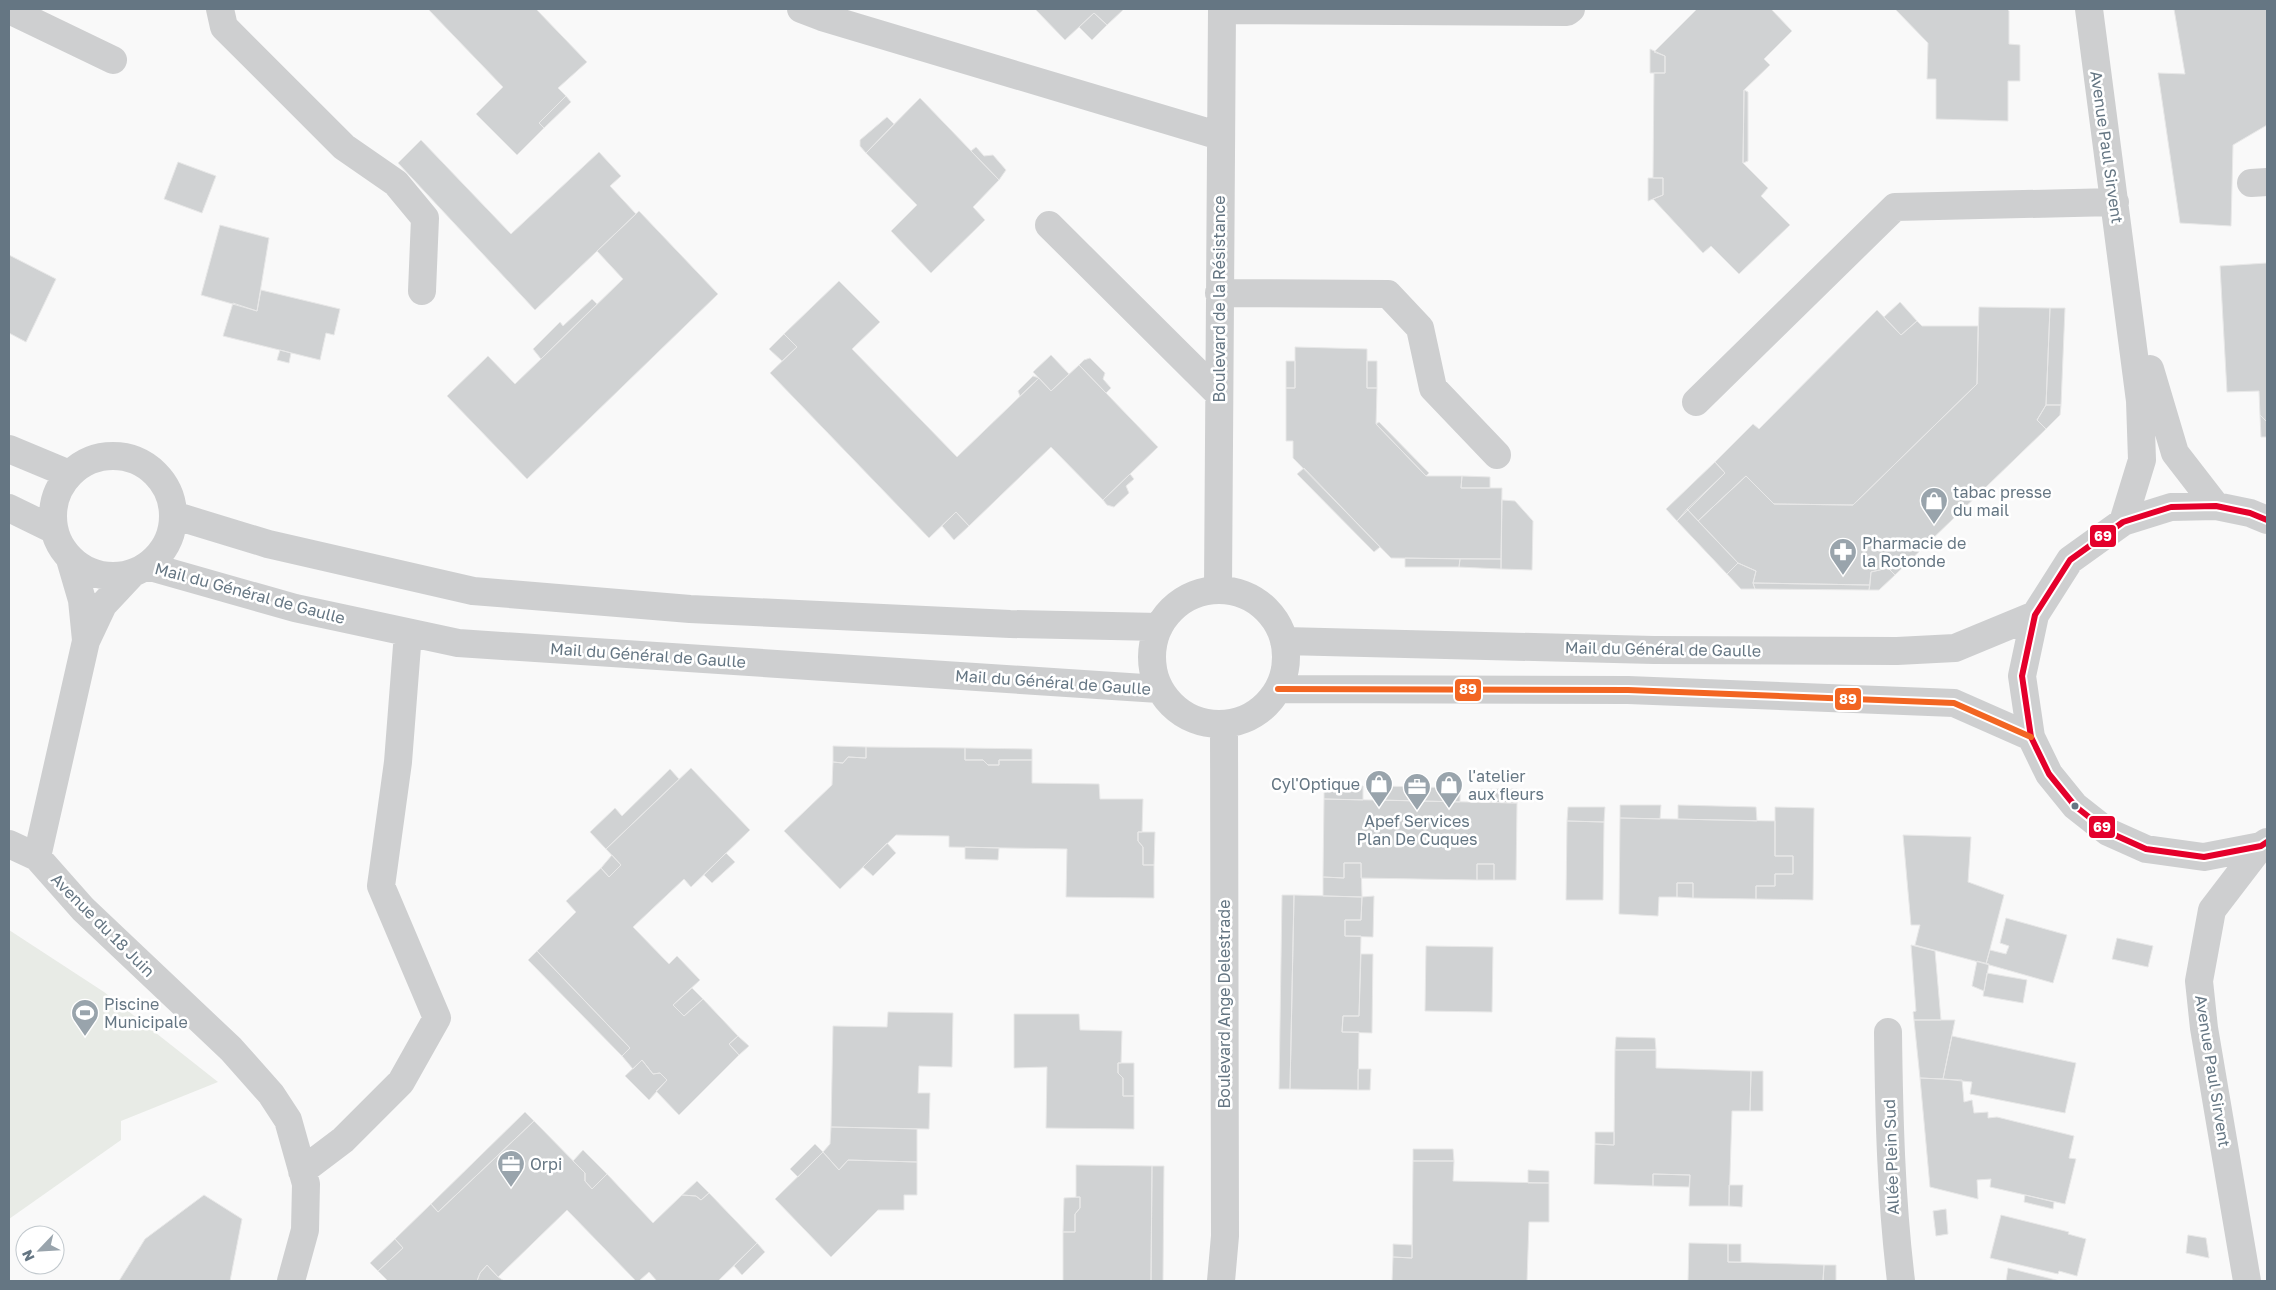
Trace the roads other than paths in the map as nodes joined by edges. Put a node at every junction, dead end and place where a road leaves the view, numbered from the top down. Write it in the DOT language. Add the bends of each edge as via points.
graph roads {
  1 [pos="220,9"];
  2 [pos="801,9"];
  3 [pos="1222,9"];
  4 [pos="1571,9"];
  5 [pos="2089,9"];
  6 [pos="9,10"];
  7 [pos="113,60"];
  8 [pos="1220,136"];
  9 [pos="2115,202"];
  10 [pos="1049,224"];
  11 [pos="2126,286"];
  12 [pos="422,291"];
  13 [pos="1219,293"];
  14 [pos="1219,394"];
  15 [pos="1696,402"];
  16 [pos="9,449"];
  17 [pos="1497,456"];
  18 [pos="69,474"];
  19 [pos="2216,506"];
  20 [pos="9,508"];
  21 [pos="173,515"];
  22 [pos="2267,520"];
  23 [pos="2123,522"];
  24 [pos="54,530"];
  25 [pos="70,559"];
  26 [pos="140,570"];
  27 [pos="1218,588"];
  28 [pos="2035,615"];
  29 [pos="1159,627"];
  30 [pos="408,633"];
  31 [pos="86,641"];
  32 [pos="1284,641"];
  33 [pos="1159,689"];
  34 [pos="1278,690"];
  35 [pos="1224,726"];
  36 [pos="2031,736"];
  37 [pos="9,844"];
  38 [pos="2264,844"];
  39 [pos="37,857"];
  40 [pos="1888,1032"];
  41 [pos="302,1171"];
  42 [pos="291,1281"];
  43 [pos="1221,1281"];
  44 [pos="1901,1281"];
  45 [pos="2246,1281"];
  1 -- 12 [label="street" via="224,27 344,147 396,183 425,218"];
  2 -- 8 [label="street"];
  3 -- 4 [label="street" via="1567,12"];
  3 -- 8 [label="street, Boulevard de la Résistance"];
  5 -- 9 [label="street, Avenue Paul Sirvent"];
  6 -- 7 [label="street"];
  8 -- 13 [label="street, Boulevard de la Résistance"];
  9 -- 11 [label="street, Avenue Paul Sirvent"];
  9 -- 15 [label="street" via="1895,207"];
  10 -- 14 [label="street"];
  11 -- 19 [label="street" via="2174,453"];
  11 -- 23 [label="street" via="2140,401 2142,460"];
  13 -- 14 [label="street, Boulevard de la Résistance"];
  13 -- 17 [label="street" via="1388,294 1420,328 1432,388"];
  14 -- 27 [label="street, Boulevard de la Résistance"];
  16 -- 18 [label="street"];
  18 -- 21 [label="street" via="86,462 105,456 144,464 159,477 169,495"];
  18 -- 24 [label="street" via="58,491 52,510"];
  19 -- 22 [label="street"];
  19 -- 23 [label="street" via="2170,507"];
  20 -- 24 [label="street"];
  21 -- 26 [label="street" via="170,534 161,552"];
  21 -- 29 [label="street" via="268,544 473,591 690,609 1000,624"];
  23 -- 28 [label="street" via="2070,560"];
  24 -- 25 [label="street"];
  25 -- 26 [label="street" via="99,575 116,577"];
  25 -- 31 [label="street" via="82,600"];
  26 -- 30 [label="street, Mail du Général de Gaulle"];
  26 -- 31 [label="street" via="103,605"];
  27 -- 29 [label="street" via="1196,593 1172,606"];
  27 -- 32 [label="street" via="1249,596 1267,609 1280,626"];
  28 -- 32 [label="street, Mail du Général de Gaulle" via="1956,648 1897,652"];
  28 -- 36 [label="street" via="2022,676"];
  29 -- 33 [label="street" via="1152,642 1150,663"];
  30 -- 33 [label="street, Mail du Général de Gaulle" via="458,644"];
  30 -- 41 [label="street" via="398,762 381,886 437,1018 402,1082 343,1140"];
  31 -- 39 [label="street"];
  32 -- 34 [label="street" via="1285,669"];
  33 -- 35 [label="street" via="1185,716 1206,724"];
  34 -- 35 [label="street" via="1265,707 1247,719"];
  34 -- 36 [label="street" via="1628,690 1954,703"];
  35 -- 43 [label="street, Boulevard Ange Delestrade" via="1224,1236"];
  36 -- 38 [label="street" via="2049,774 2075,806 2108,832 2146,849 2204,857"];
  37 -- 39 [label="street"];
  38 -- 45 [label="street, Avenue Paul Sirvent" via="2212,910 2199,981"];
  39 -- 41 [label="street, Avenue du 18 Juin" via="83,909 230,1049 271,1094 288,1120"];
  40 -- 44 [label="street, Allée Plein Sud" via="1893,1199"];
  41 -- 42 [label="street, Avenue du 18 Juin" via="306,1184 305,1230"];
}
